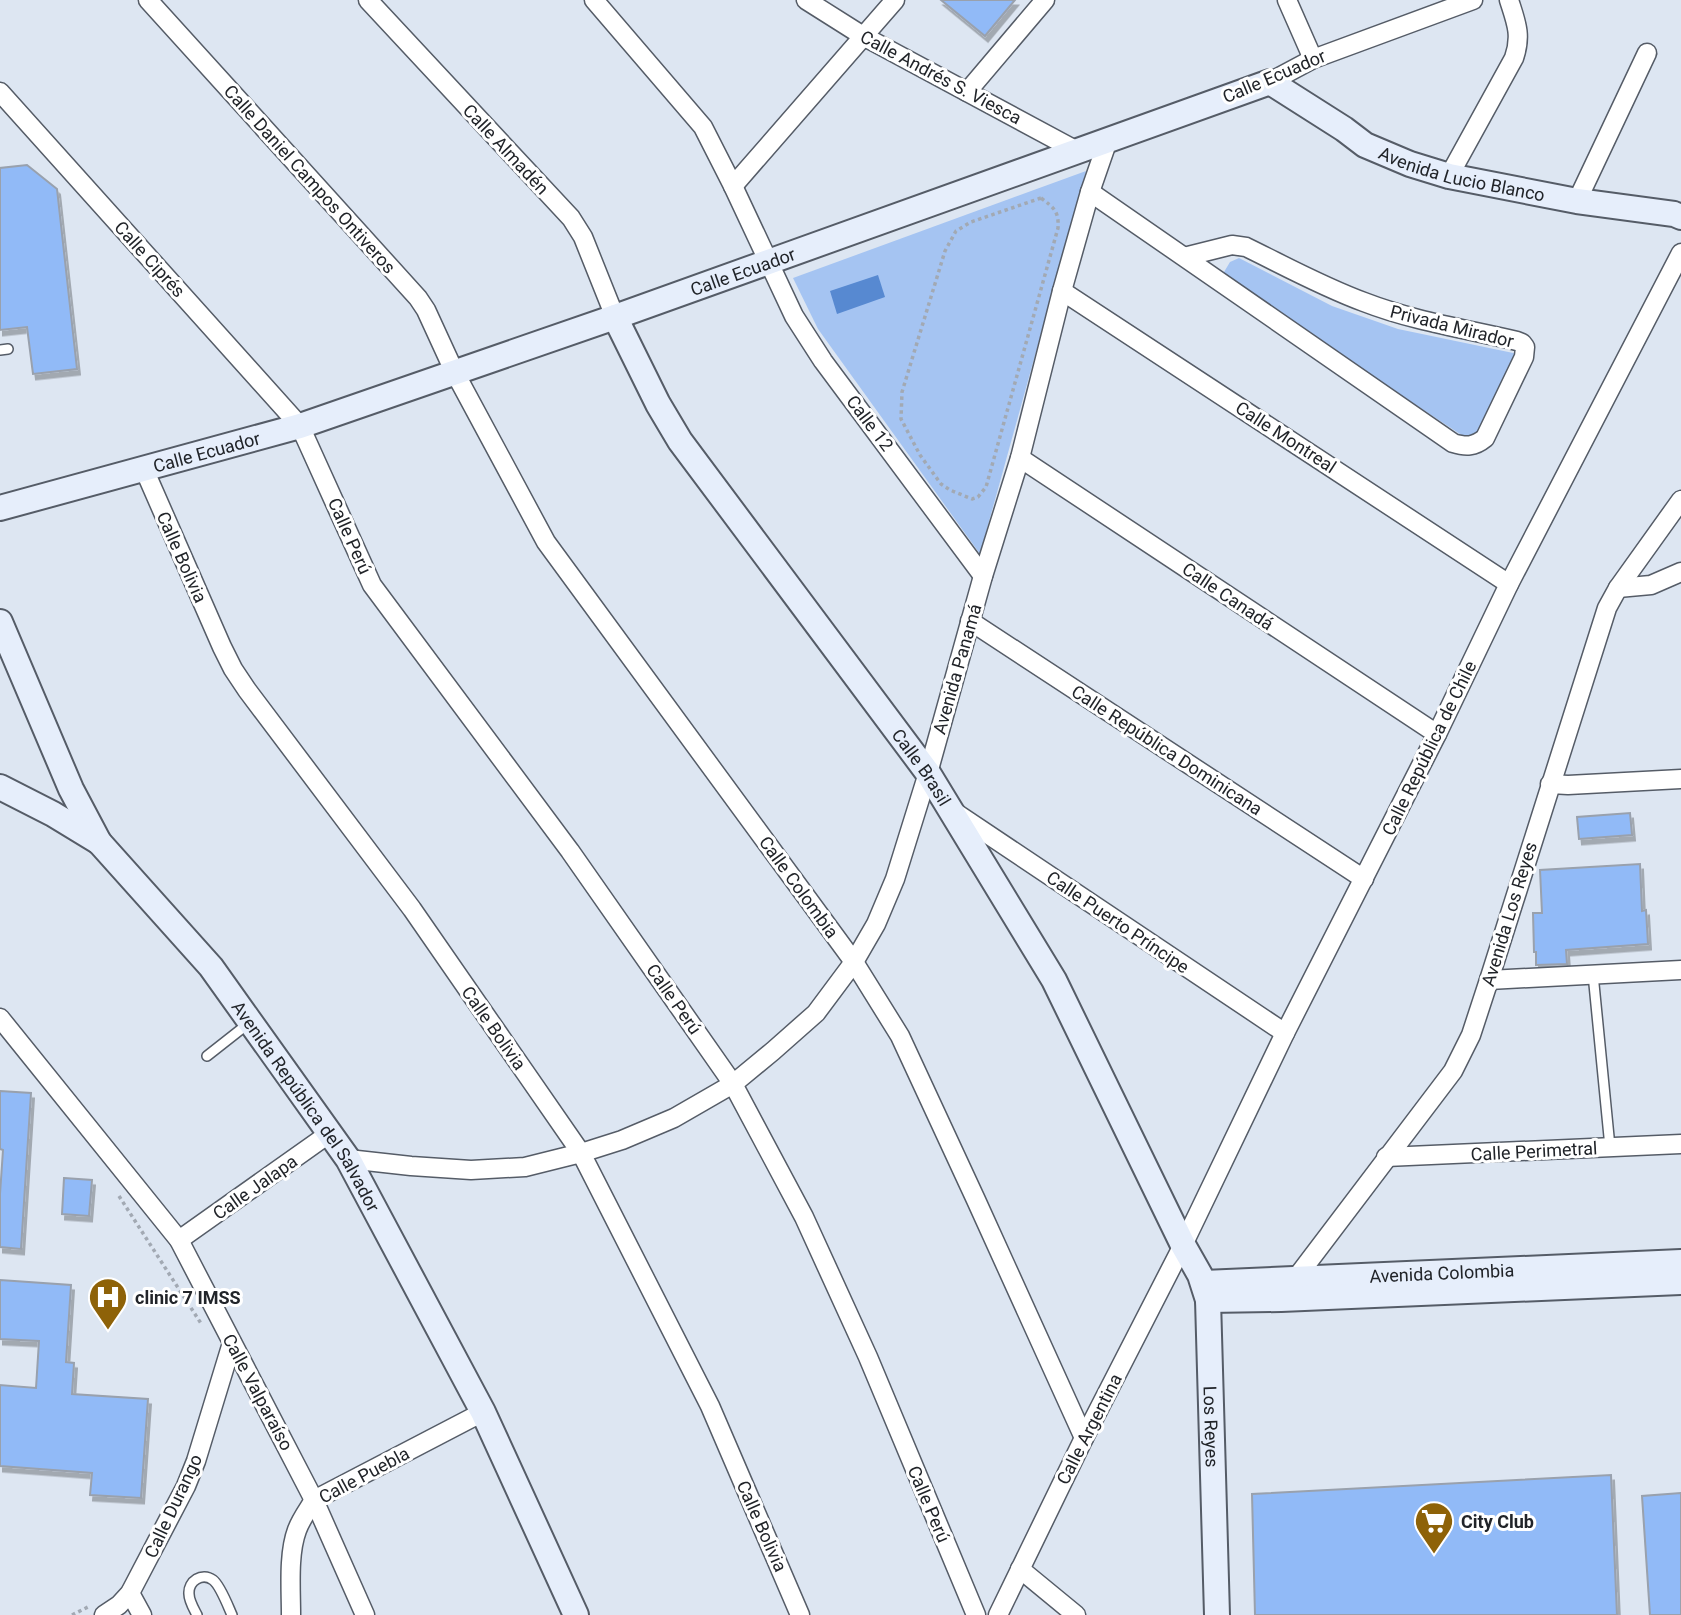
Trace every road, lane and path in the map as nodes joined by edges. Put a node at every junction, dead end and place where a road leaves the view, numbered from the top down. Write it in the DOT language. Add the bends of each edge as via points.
graph roads {
  1 [pos="148,0"];
  2 [pos="393,0"];
  3 [pos="594,0"];
  4 [pos="806,0"];
  5 [pos="895,0"];
  6 [pos="1045,0"];
  7 [pos="1287,0"];
  8 [pos="1473,0"];
  9 [pos="1509,0"];
  10 [pos="374,6"];
  11 [pos="863,36"];
  12 [pos="1647,53"];
  13 [pos="1313,59"];
  14 [pos="1270,82"];
  15 [pos="0,92"];
  16 [pos="967,92"];
  17 [pos="1108,139"];
  18 [pos="1077,151"];
  19 [pos="1449,176"];
  20 [pos="733,186"];
  21 [pos="1090,192"];
  22 [pos="1577,201"];
  23 [pos="1679,214"];
  24 [pos="1681,253"];
  25 [pos="1184,257"];
  26 [pos="768,262"];
  27 [pos="1062,291"];
  28 [pos="615,317"];
  29 [pos="454,371"];
  30 [pos="300,426"];
  31 [pos="1020,458"];
  32 [pos="144,469"];
  33 [pos="950,490"];
  34 [pos="1681,500"];
  35 [pos="0,508"];
  36 [pos="1681,572"];
  37 [pos="983,576"];
  38 [pos="1509,584"];
  39 [pos="1618,588"];
  40 [pos="970,621"];
  41 [pos="0,622"];
  42 [pos="1437,734"];
  43 [pos="928,773"];
  44 [pos="1681,779"];
  45 [pos="1550,784"];
  46 [pos="0,787"];
  47 [pos="951,810"];
  48 [pos="99,842"];
  49 [pos="1364,879"];
  50 [pos="854,962"];
  51 [pos="1681,970"];
  52 [pos="1593,974"];
  53 [pos="1489,980"];
  54 [pos="0,1018"];
  55 [pos="250,1022"];
  56 [pos="1285,1033"];
  57 [pos="208,1056"];
  58 [pos="733,1084"];
  59 [pos="330,1133"];
  60 [pos="1681,1144"];
  61 [pos="1610,1147"];
  62 [pos="581,1153"];
  63 [pos="1386,1157"];
  64 [pos="348,1159"];
  65 [pos="113,1186"];
  66 [pos="179,1240"];
  67 [pos="1183,1245"];
  68 [pos="1681,1262"];
  69 [pos="1681,1282"];
  70 [pos="1288,1289"];
  71 [pos="1206,1291"];
  72 [pos="202,1325"];
  73 [pos="232,1343"];
  74 [pos="483,1412"];
  75 [pos="1084,1438"];
  76 [pos="314,1500"];
  77 [pos="1020,1569"];
  78 [pos="130,1593"];
  79 [pos="98,1610"];
  80 [pos="193,1614"];
  81 [pos="72,1615"];
  82 [pos="142,1615"];
  83 [pos="232,1615"];
  84 [pos="290,1615"];
  85 [pos="365,1615"];
  86 [pos="576,1615"];
  87 [pos="800,1615"];
  88 [pos="976,1615"];
  89 [pos="998,1615"];
  90 [pos="1076,1615"];
  91 [pos="1217,1615"];
  1 -- 29 [label="street, Calle Daniel Campos Ontiveros" via="418,298"];
  2 -- 10 [label="street"];
  3 -- 20 [label="street, Calle 12" via="703,127"];
  4 -- 11 [label="street, Calle Andrés S. Viesca"];
  5 -- 11 [label="street"];
  6 -- 16 [label="street"];
  7 -- 13 [label="street"];
  8 -- 13 [label="street, Calle Ecuador"];
  9 -- 19 [label="street" via="1519,39 1514,58"];
  10 -- 28 [label="street, Calle Almadén" via="570,218 583,237"];
  11 -- 16 [label="street, Calle Andrés S. Viesca"];
  11 -- 20 [label="street"];
  12 -- 22 [label="street"];
  13 -- 14 [label="street, Calle Ecuador"];
  14 -- 17 [label="street, Calle Ecuador"];
  14 -- 19 [label="street, Avenida Lucio Blanco" via="1365,145"];
  15 -- 30 [label="street, Calle Ciprés"];
  16 -- 18 [label="street, Calle Andrés S. Viesca"];
  17 -- 18 [label="street, Calle Ecuador"];
  17 -- 21 [label="street, Avenida Panamá"];
  18 -- 26 [label="street, Calle Ecuador"];
  19 -- 22 [label="street, Avenida Lucio Blanco"];
  20 -- 26 [label="street, Calle 12"];
  21 -- 25 [label="street, Privada Mirador"];
  21 -- 27 [label="street, Avenida Panamá"];
  22 -- 23 [label="street, Avenida Lucio Blanco"];
  24 -- 38 [label="street, Calle República de Chile"];
  25 -- 25 [label="street, Privada Mirador" via="1465,447 1485,438 1524,357 1525,347 1517,341 1366,303 1246,247 1232,245"];
  26 -- 28 [label="street, Calle Ecuador"];
  26 -- 37 [label="street, Calle 12" via="823,361"];
  27 -- 31 [label="street, Avenida Panamá"];
  27 -- 38 [label="street, Calle Montreal"];
  28 -- 29 [label="street, Calle Ecuador"];
  28 -- 43 [label="street, Calle Brasil" via="680,441"];
  29 -- 30 [label="street, Calle Ecuador"];
  29 -- 50 [label="street, Calle Colombia" via="546,542"];
  30 -- 32 [label="street, Calle Ecuador"];
  30 -- 58 [label="street, Calle Perú" via="372,585 570,851"];
  31 -- 37 [label="street, Avenida Panamá"];
  31 -- 42 [label="street, Calle Canadá"];
  32 -- 35 [label="street, Calle Ecuador"];
  32 -- 62 [label="street, Calle Bolivia" via="240,680 412,909"];
  33 -- 33 [label="path" via="920,455 901,419 902,392 945,251 956,231 971,222 1041,198 1059,217 1058,228 986,488 972,499"];
  34 -- 39 [label="street, Avenida Los Reyes"];
  36 -- 39 [label="street" via="1651,585"];
  37 -- 40 [label="street, Avenida Panamá"];
  38 -- 42 [label="street, Calle República de Chile"];
  39 -- 45 [label="street, Avenida Los Reyes" via="1601,623"];
  40 -- 43 [label="street, Avenida Panamá"];
  40 -- 49 [label="street, Calle República Dominicana"];
  41 -- 48 [label="street, Avenida República del Salvador" via="71,789"];
  42 -- 49 [label="street, Calle República de Chile"];
  43 -- 47 [label="street, Calle Brasil"];
  43 -- 50 [label="street, Avenida Panamá" via="895,879"];
  44 -- 45 [label="street"];
  45 -- 53 [label="street, Avenida Los Reyes"];
  46 -- 48 [label="street"];
  47 -- 56 [label="street, Calle Puerto Príncipe"];
  47 -- 67 [label="street, Calle Brasil" via="1054,980"];
  48 -- 55 [label="street, Avenida República del Salvador" via="211,967"];
  49 -- 56 [label="street, Calle República de Chile"];
  50 -- 58 [label="street, Avenida Panamá" via="816,1013"];
  50 -- 75 [label="street, Calle Colombia" via="906,1048"];
  51 -- 52 [label="street"];
  52 -- 53 [label="street"];
  52 -- 61 [label="lane"];
  53 -- 63 [label="street, Avenida Los Reyes" via="1453,1071"];
  54 -- 66 [label="street, Calle Valparaíso"];
  55 -- 57 [label="lane"];
  55 -- 59 [label="street, Avenida República del Salvador"];
  56 -- 67 [label="street, Calle República de Chile"];
  58 -- 62 [label="street, Avenida Panamá" via="674,1118"];
  58 -- 88 [label="street, Calle Perú" via="810,1230"];
  59 -- 64 [label="street, Avenida República del Salvador"];
  59 -- 66 [label="street, Calle Jalapa"];
  60 -- 61 [label="street, Calle Perimetral"];
  61 -- 63 [label="street, Calle Perimetral"];
  62 -- 64 [label="street, Avenida Panamá" via="525,1167 471,1170"];
  62 -- 87 [label="street, Calle Bolivia" via="710,1406"];
  63 -- 70 [label="street, Avenida Los Reyes"];
  64 -- 74 [label="street, Avenida República del Salvador"];
  65 -- 72 [label="path"];
  66 -- 73 [label="street, Calle Valparaíso"];
  67 -- 71 [label="street, Los Reyes"];
  67 -- 75 [label="street, Calle Argentina"];
  68 -- 70 [label="street, Avenida Colombia"];
  69 -- 70 [label="street, Avenida Colombia"];
  70 -- 71 [label="street, Avenida Colombia"];
  71 -- 91 [label="street, Los Reyes"];
  73 -- 76 [label="street, Calle Valparaíso"];
  73 -- 78 [label="street, Calle Durango" via="186,1486"];
  74 -- 76 [label="street, Calle Puebla"];
  74 -- 86 [label="street, Avenida República del Salvador"];
  75 -- 77 [label="street, Calle Argentina"];
  76 -- 84 [label="street, Calle Puebla" via="296,1533"];
  76 -- 85 [label="street, Calle Valparaíso"];
  77 -- 89 [label="street, Calle Argentina"];
  77 -- 90 [label="street"];
  78 -- 79 [label="street, Calle Durango" via="119,1605"];
  78 -- 82 [label="street"];
  79 -- 81 [label="path"];
  80 -- 83 [label="lane" via="188,1596 194,1580 201,1577 216,1582"];
}
